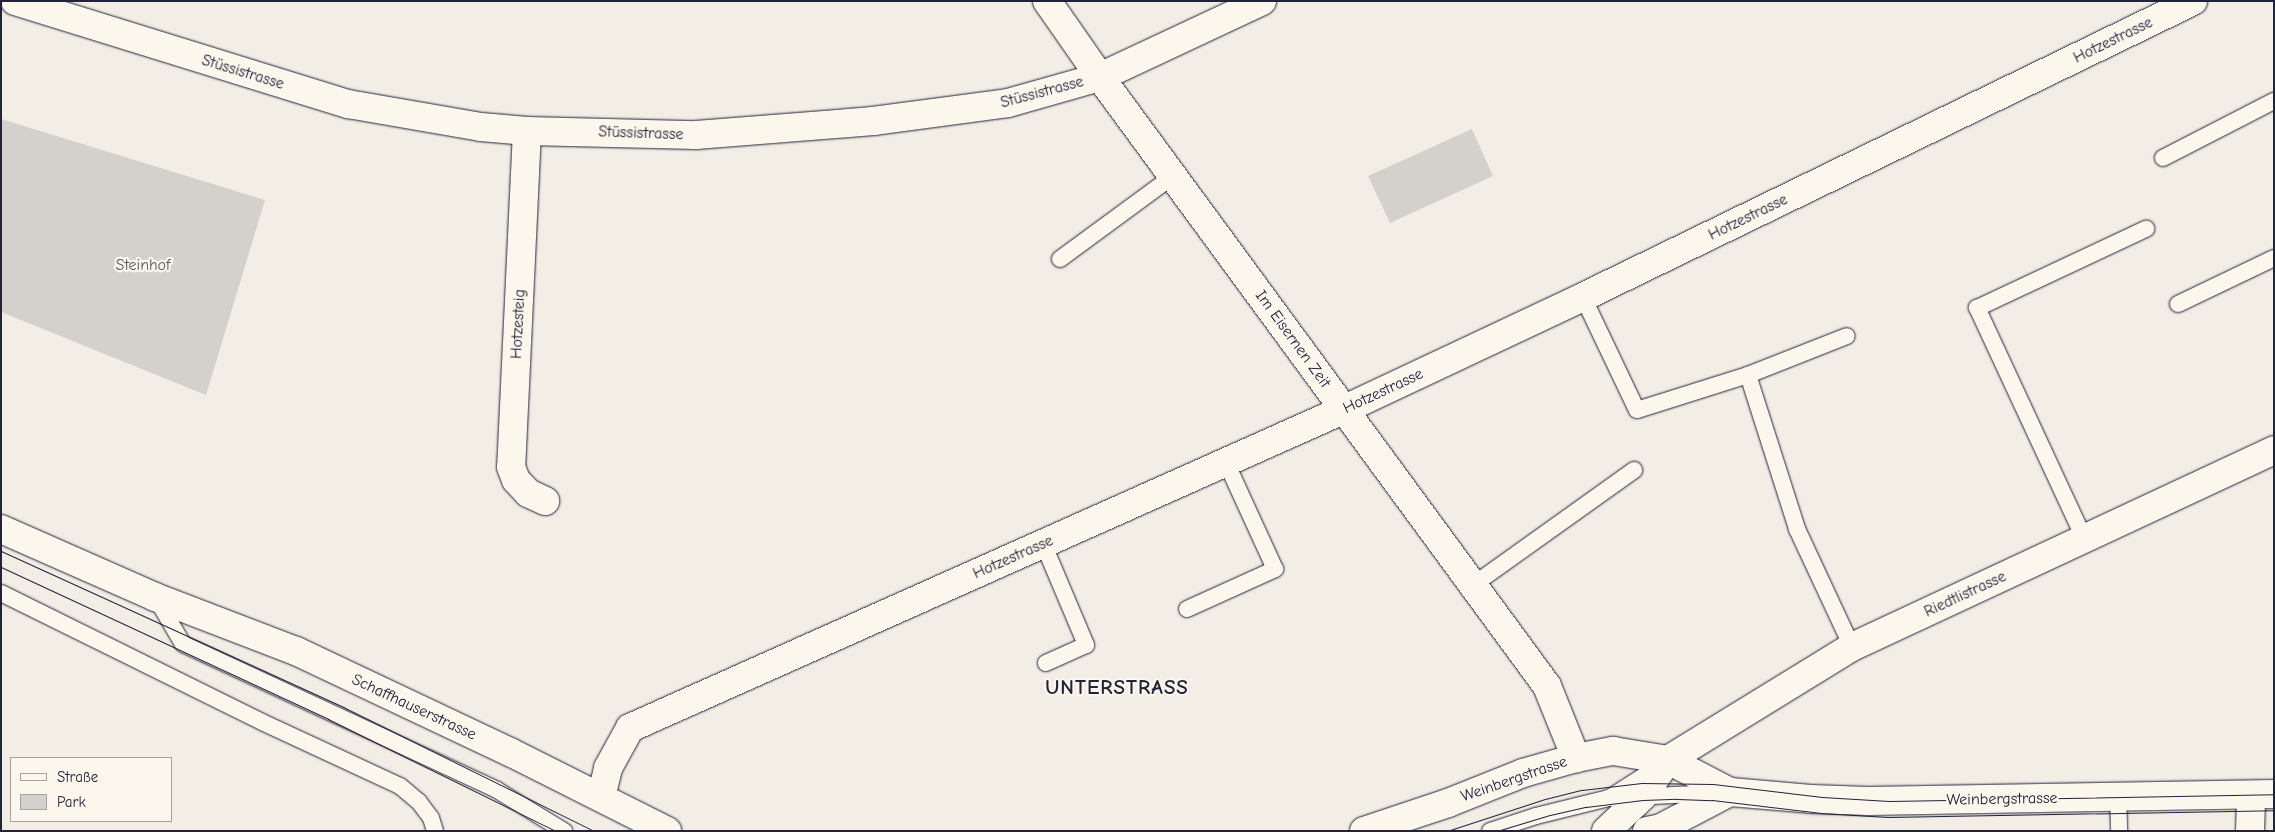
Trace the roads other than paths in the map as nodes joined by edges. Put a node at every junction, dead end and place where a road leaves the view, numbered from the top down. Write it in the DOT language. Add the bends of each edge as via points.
graph roads {
  1 [pos="15,1"];
  2 [pos="1047,1"];
  3 [pos="1262,1"];
  4 [pos="2194,1"];
  5 [pos="1100,77"];
  6 [pos="2274,101"];
  7 [pos="527,131"];
  8 [pos="2163,158"];
  9 [pos="1173,176"];
  10 [pos="2146,229"];
  11 [pos="2274,258"];
  12 [pos="1060,259"];
  13 [pos="1583,297"];
  14 [pos="2178,304"];
  15 [pos="1847,336"];
  16 [pos="1748,375"];
  17 [pos="1344,409"];
  18 [pos="2274,450"];
  19 [pos="1226,462"];
  20 [pos="1634,470"];
  21 [pos="545,501"];
  22 [pos="1,530"];
  23 [pos="2084,538"];
  24 [pos="1044,543"];
  25 [pos="1473,585"];
  26 [pos="1,593"];
  27 [pos="156,597"];
  28 [pos="1187,610"];
  29 [pos="1852,647"];
  30 [pos="1046,663"];
  31 [pos="1576,758"];
  32 [pos="1668,760"];
  33 [pos="1730,792"];
  34 [pos="2262,794"];
  35 [pos="1643,796"];
  36 [pos="601,797"];
  37 [pos="2118,797"];
  38 [pos="1609,798"];
  39 [pos="435,831"];
  40 [pos="564,831"];
  41 [pos="667,831"];
  42 [pos="1364,831"];
  43 [pos="1490,831"];
  44 [pos="1606,831"];
  45 [pos="1646,831"];
  46 [pos="2119,831"];
  47 [pos="2250,831"];
  1 -- 7 [label="street, Stüssistrasse" via="348,104 481,127"];
  2 -- 5 [label="street, Im Eisernen Zeit"];
  3 -- 5 [label="street, Stüssistrasse"];
  4 -- 13 [label="street, Hotzestrasse"];
  5 -- 7 [label="street, Stüssistrasse" via="1008,103 873,121 696,135"];
  5 -- 9 [label="street, Im Eisernen Zeit"];
  6 -- 8 [label="lane"];
  7 -- 21 [label="street, Hotzesteig" via="511,467 516,480 528,493"];
  9 -- 12 [label="lane"];
  9 -- 17 [label="street, Im Eisernen Zeit"];
  10 -- 23 [label="lane" via="1977,308"];
  11 -- 14 [label="lane"];
  13 -- 16 [label="lane" via="1638,410"];
  13 -- 17 [label="street, Hotzestrasse"];
  15 -- 16 [label="lane"];
  16 -- 29 [label="lane" via="1797,529"];
  17 -- 19 [label="street, Hotzestrasse"];
  17 -- 25 [label="street, Im Eisernen Zeit"];
  18 -- 23 [label="street, Riedtlistrasse"];
  19 -- 24 [label="street, Hotzestrasse"];
  19 -- 28 [label="lane" via="1275,569"];
  20 -- 25 [label="lane"];
  22 -- 27 [label="street, Schaffhauserstrasse"];
  23 -- 29 [label="street, Riedtlistrasse"];
  24 -- 30 [label="lane" via="1086,645"];
  24 -- 36 [label="street, Hotzestrasse" via="630,728 608,768"];
  25 -- 31 [label="street, Im Eisernen Zeit" via="1547,686"];
  26 -- 39 [label="lane" via="400,786 419,802 431,818"];
  27 -- 36 [label="street, Schaffhauserstrasse" via="296,651"];
  27 -- 40 [label="lane" via="184,644 497,790"];
  29 -- 32 [label="street, Riedtlistrasse"];
  31 -- 32 [label="street, Weinbergstrasse" via="1613,751"];
  31 -- 42 [label="street, Weinbergstrasse" via="1523,773"];
  32 -- 33 [label="street, Weinbergstrasse"];
  32 -- 35 [label="street"];
  32 -- 38 [label="lane"];
  33 -- 35 [label="lane, Weinbergstrasse"];
  33 -- 37 [label="street, Weinbergstrasse" via="1868,801"];
  33 -- 45 [label="street" via="1662,828"];
  34 -- 37 [label="street, Weinbergstrasse"];
  34 -- 47 [label="street"];
  35 -- 38 [label="lane, Weinbergstrasse"];
  35 -- 44 [label="street"];
  36 -- 41 [label="street, Schaffhauserstrasse"];
  37 -- 46 [label="lane"];
  38 -- 43 [label="lane, Weinbergstrasse"];
}
